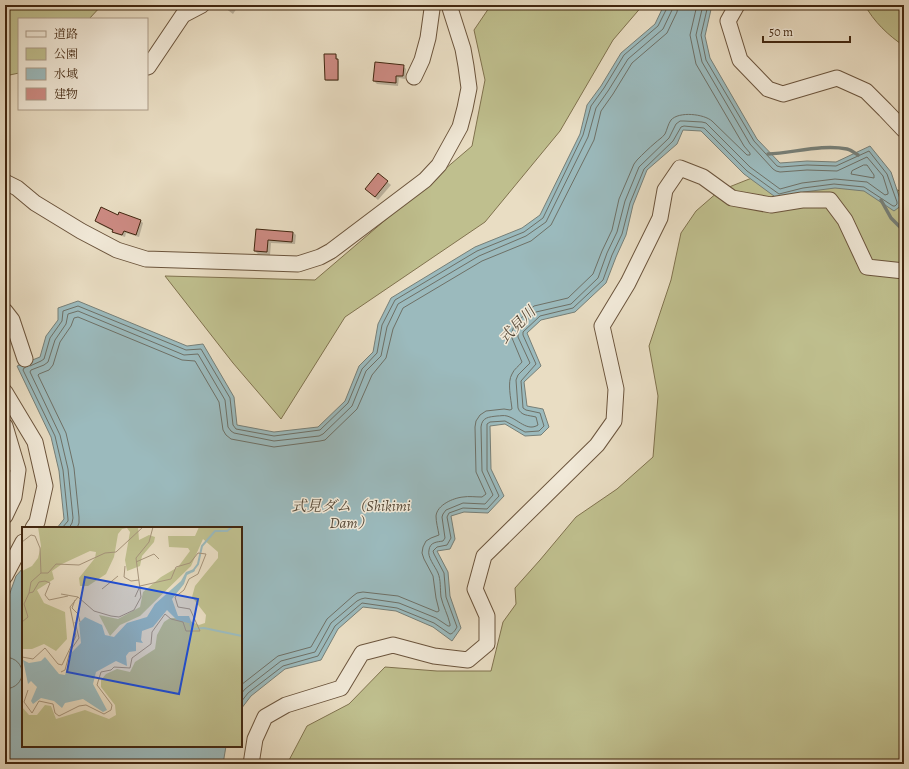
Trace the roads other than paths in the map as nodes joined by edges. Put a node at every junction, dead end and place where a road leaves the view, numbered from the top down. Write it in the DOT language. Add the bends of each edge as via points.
graph roads {
  1 [pos="202,5"];
  2 [pos="433,5"];
  3 [pos="449,5"];
  4 [pos="737,5"];
  5 [pos="148,67"];
  6 [pos="414,77"];
  7 [pos="904,130"];
  8 [pos="5,182"];
  9 [pos="904,272"];
  10 [pos="5,311"];
  11 [pos="25,359"];
  12 [pos="5,392"];
  13 [pos="5,426"];
  14 [pos="5,516"];
  15 [pos="34,527"];
  16 [pos="22,544"];
  17 [pos="5,576"];
  18 [pos="251,764"];
  1 -- 5 [label="street" via="183,15"];
  2 -- 6 [label="street" via="428,38"];
  3 -- 8 [label="street" via="463,49 468,88 460,128 438,165 425,180 320,257 298,264 146,259 117,250 81,231"];
  4 -- 7 [label="street" via="728,21 740,60 768,89 784,94 837,78 866,91"];
  9 -- 18 [label="street" via="867,267 845,220 830,200 802,200 771,205 732,198 703,177 680,168 665,190 660,218 628,283 602,326 616,389 614,421 596,445 484,556 475,589 487,616 487,644 468,660 434,656 393,645 362,653 341,688 286,705 265,717 255,739"];
  10 -- 11 [label="street" via="12,320"];
  12 -- 15 [label="street" via="35,442 45,486"];
  13 -- 14 [label="street" via="18,470 14,497"];
  16 -- 17 [label="street"];
}
